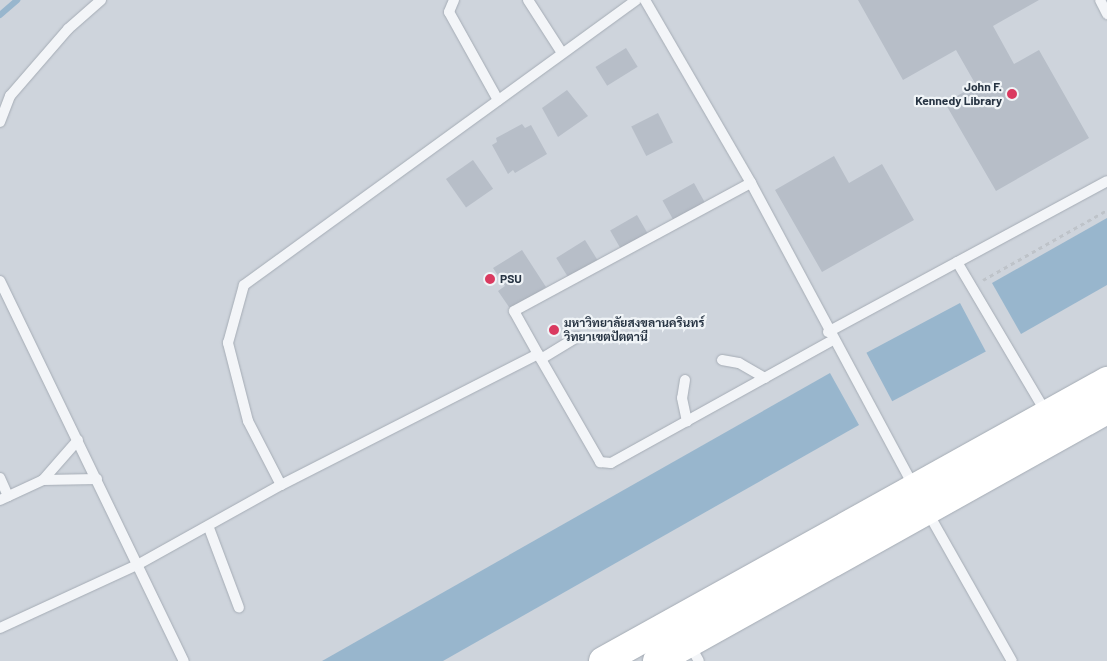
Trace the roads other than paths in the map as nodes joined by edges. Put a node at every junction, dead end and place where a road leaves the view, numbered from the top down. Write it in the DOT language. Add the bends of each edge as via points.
graph roads {
  1 [pos="101,0"];
  2 [pos="454,0"];
  3 [pos="528,0"];
  4 [pos="636,0"];
  5 [pos="645,0"];
  6 [pos="1100,0"];
  7 [pos="1107,14"];
  8 [pos="562,54"];
  9 [pos="498,100"];
  10 [pos="0,122"];
  11 [pos="1107,181"];
  12 [pos="751,183"];
  13 [pos="957,262"];
  14 [pos="0,281"];
  15 [pos="830,336"];
  16 [pos="577,337"];
  17 [pos="539,357"];
  18 [pos="722,360"];
  19 [pos="765,378"];
  20 [pos="684,380"];
  21 [pos="1107,381"];
  22 [pos="1107,410"];
  23 [pos="687,421"];
  24 [pos="1054,425"];
  25 [pos="78,440"];
  26 [pos="0,478"];
  27 [pos="97,479"];
  28 [pos="43,480"];
  29 [pos="281,485"];
  30 [pos="4,498"];
  31 [pos="921,500"];
  32 [pos="209,528"];
  33 [pos="139,564"];
  34 [pos="239,608"];
  35 [pos="0,628"];
  36 [pos="686,637"];
  37 [pos="184,661"];
  38 [pos="603,661"];
  39 [pos="657,661"];
  40 [pos="1012,661"];
  1 -- 10 [label="lane" via="68,29 10,96"];
  2 -- 9 [label="lane" via="449,12"];
  3 -- 8 [label="lane"];
  4 -- 8 [label="lane"];
  5 -- 12 [label="lane"];
  6 -- 7 [label="lane"];
  8 -- 9 [label="lane"];
  9 -- 29 [label="lane" via="244,285 228,342 248,421"];
  11 -- 13 [label="lane"];
  12 -- 15 [label="lane"];
  12 -- 17 [label="lane" via="514,311"];
  13 -- 15 [label="lane"];
  13 -- 24 [label="lane"];
  14 -- 25 [label="lane"];
  15 -- 19 [label="lane"];
  15 -- 31 [label="lane"];
  16 -- 17 [label="lane"];
  17 -- 23 [label="lane" via="600,462 611,463"];
  17 -- 29 [label="lane"];
  18 -- 19 [label="lane" via="739,363"];
  19 -- 23 [label="lane"];
  20 -- 23 [label="lane" via="682,398"];
  21 -- 24 [label="main road"];
  22 -- 24 [label="main road"];
  24 -- 31 [label="main road"];
  25 -- 27 [label="lane"];
  25 -- 28 [label="lane"];
  26 -- 30 [label="lane"];
  27 -- 28 [label="lane"];
  27 -- 33 [label="lane"];
  28 -- 30 [label="lane"];
  29 -- 32 [label="lane"];
  31 -- 36 [label="main road"];
  31 -- 40 [label="lane"];
  32 -- 33 [label="lane"];
  32 -- 34 [label="lane"];
  33 -- 35 [label="lane"];
  33 -- 37 [label="lane"];
  36 -- 38 [label="main road"];
  36 -- 39 [label="main road"];
}
